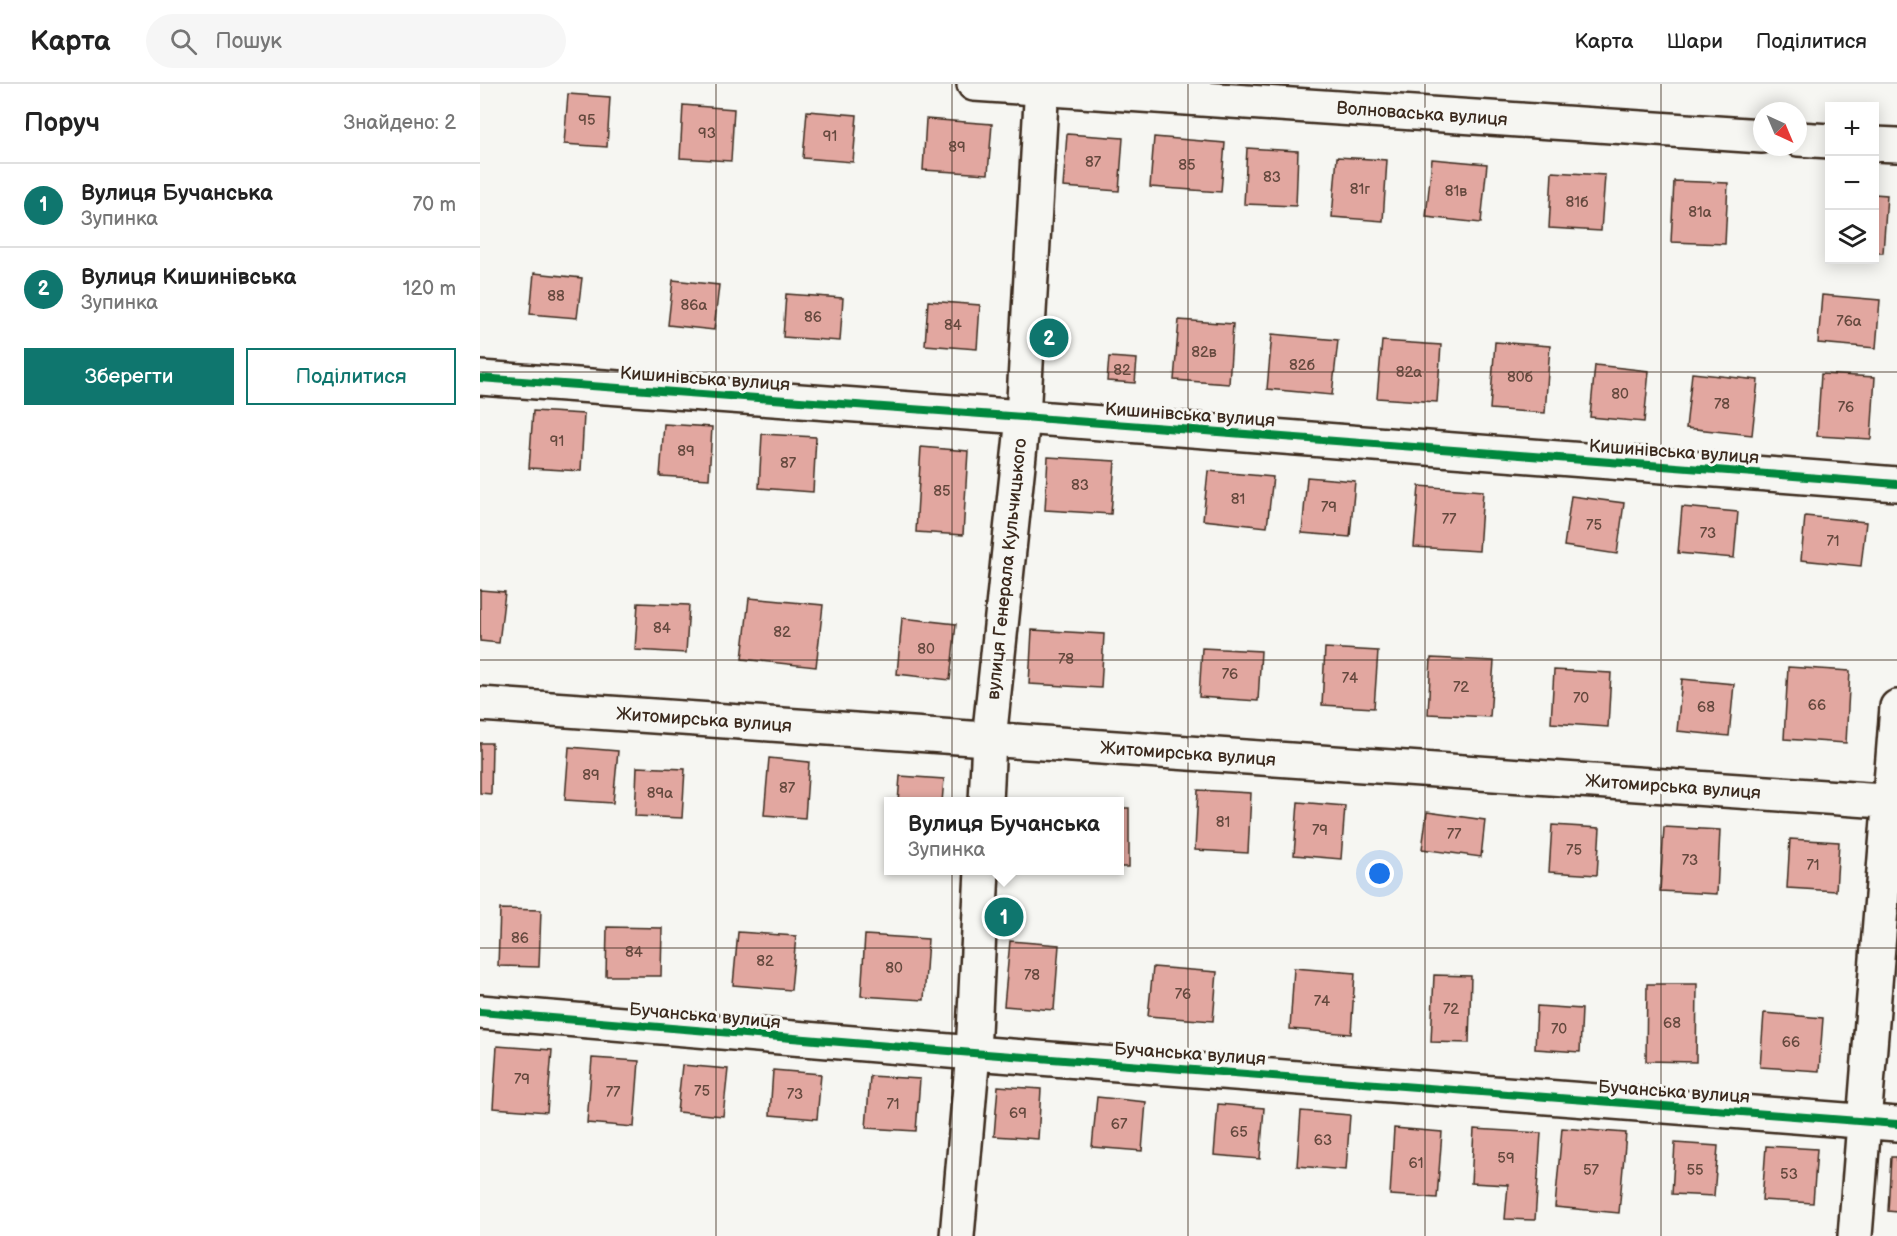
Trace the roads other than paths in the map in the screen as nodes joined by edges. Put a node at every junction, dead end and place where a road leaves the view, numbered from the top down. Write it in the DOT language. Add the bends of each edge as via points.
graph roads {
  1 [pos="975,84"];
  2 [pos="1042,87"];
  3 [pos="1753,135"];
  4 [pos="1807,140"];
  5 [pos="1825,141"];
  6 [pos="1879,144"];
  7 [pos="1897,145"];
  8 [pos="480,378"];
  9 [pos="1023,417"];
  10 [pos="1897,484"];
  11 [pos="480,704"];
  12 [pos="1897,707"];
  13 [pos="989,740"];
  14 [pos="986,797"];
  15 [pos="1893,802"];
  16 [pos="982,875"];
  17 [pos="480,1012"];
  18 [pos="973,1053"];
  19 [pos="1863,1122"];
  20 [pos="1897,1124"];
  21 [pos="957,1236"];
  22 [pos="1855,1236"];
  1 -- 2 [label="street, Волноваська вулиця"];
  2 -- 3 [label="street, Волноваська вулиця"];
  2 -- 9 [label="street, вулиця Генерала Кульчицького"];
  4 -- 5 [label="street"];
  6 -- 7 [label="street"];
  8 -- 9 [label="street, Кишинівська вулиця"];
  9 -- 10 [label="street, Кишинівська вулиця"];
  9 -- 13 [label="street, вулиця Генерала Кульчицького"];
  11 -- 13 [label="street, Житомирська вулиця"];
  12 -- 15 [label="street"];
  13 -- 14 [label="street, вулиця Генерала Кульчицького"];
  13 -- 15 [label="street, Житомирська вулиця"];
  15 -- 19 [label="street"];
  16 -- 18 [label="street"];
  17 -- 18 [label="street, Бучанська вулиця"];
  18 -- 19 [label="street, Бучанська вулиця"];
  18 -- 21 [label="street"];
  19 -- 20 [label="street, Бучанська вулиця"];
  19 -- 22 [label="street"];
}
